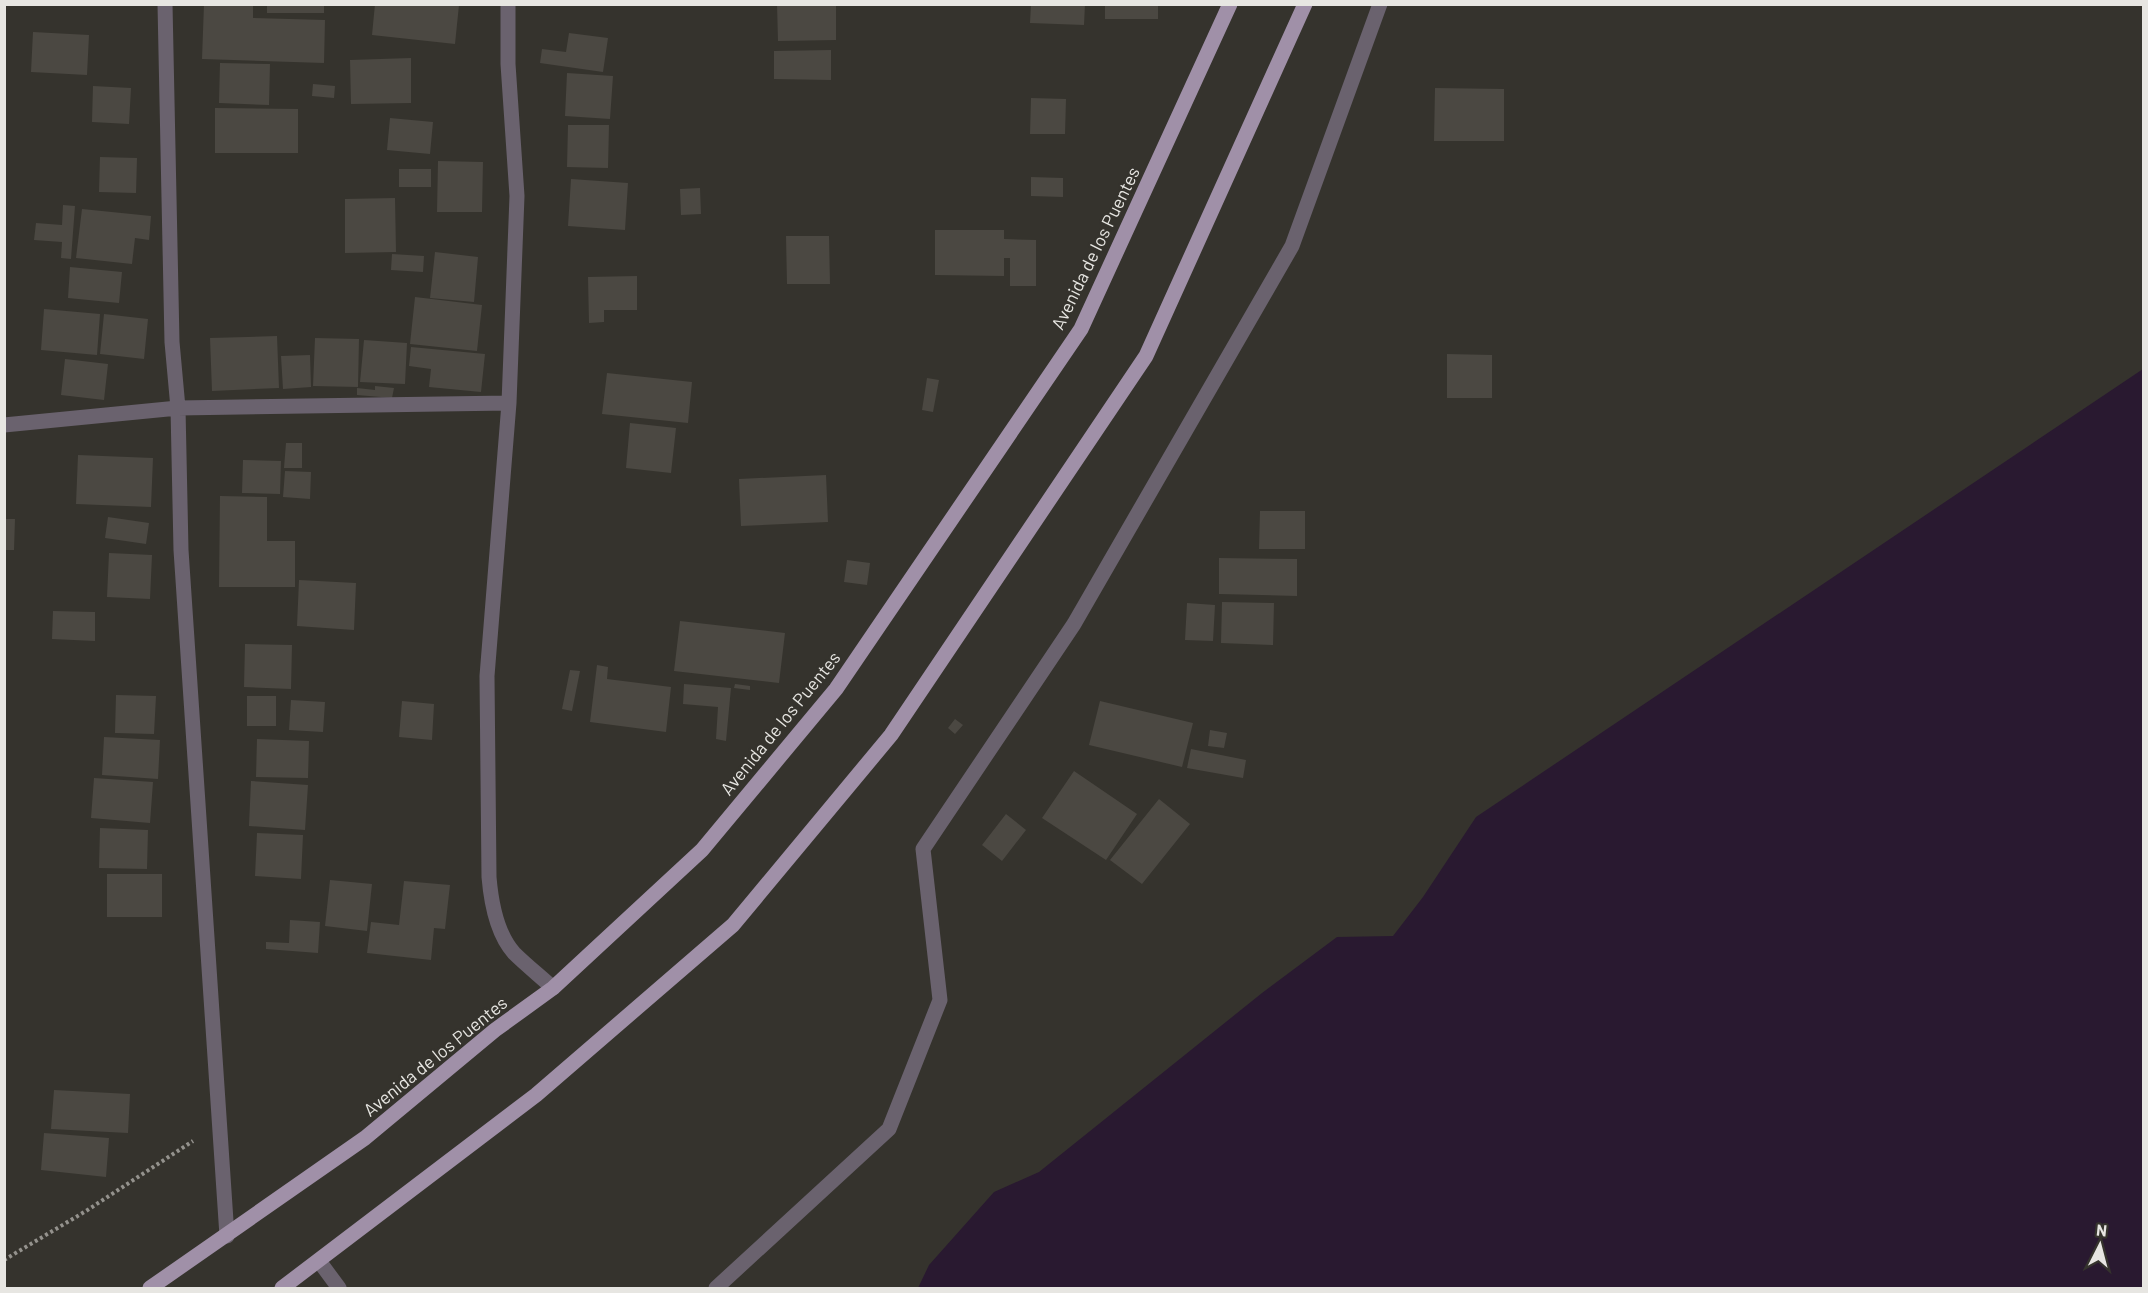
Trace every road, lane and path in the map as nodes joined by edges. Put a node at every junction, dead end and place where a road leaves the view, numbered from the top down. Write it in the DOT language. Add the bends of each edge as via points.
graph roads {
  1 [pos="165,4"];
  2 [pos="508,4"];
  3 [pos="1230,4"];
  4 [pos="1305,4"];
  5 [pos="1380,4"];
  6 [pos="509,403"];
  7 [pos="178,408"];
  8 [pos="4,425"];
  9 [pos="553,988"];
  10 [pos="219,1124"];
  11 [pos="227,1236"];
  12 [pos="4,1260"];
  13 [pos="319,1261"];
  14 [pos="150,1288"];
  15 [pos="282,1288"];
  16 [pos="339,1288"];
  17 [pos="716,1288"];
  1 -- 7 [label="street" via="172,342"];
  2 -- 6 [label="street" via="517,196"];
  3 -- 9 [label="main road, Avenida de los Puentes" via="1081,329 836,689 702,850"];
  4 -- 13 [label="main road" via="1146,356 891,735 733,925 536,1095"];
  5 -- 17 [label="street" via="1292,246 1074,624 923,849 940,1000 889,1129"];
  6 -- 7 [label="street"];
  6 -- 9 [label="street" via="487,676 489,877 499,926 512,951"];
  7 -- 8 [label="street"];
  7 -- 10 [label="street" via="180,550"];
  9 -- 11 [label="main road, Avenida de los Puentes" via="495,1030 365,1138"];
  10 -- 11 [label="street"];
  10 -- 12 [label="path"];
  11 -- 14 [label="main road, Avenida de los Puentes"];
  13 -- 15 [label="main road"];
  13 -- 16 [label="street"];
}
